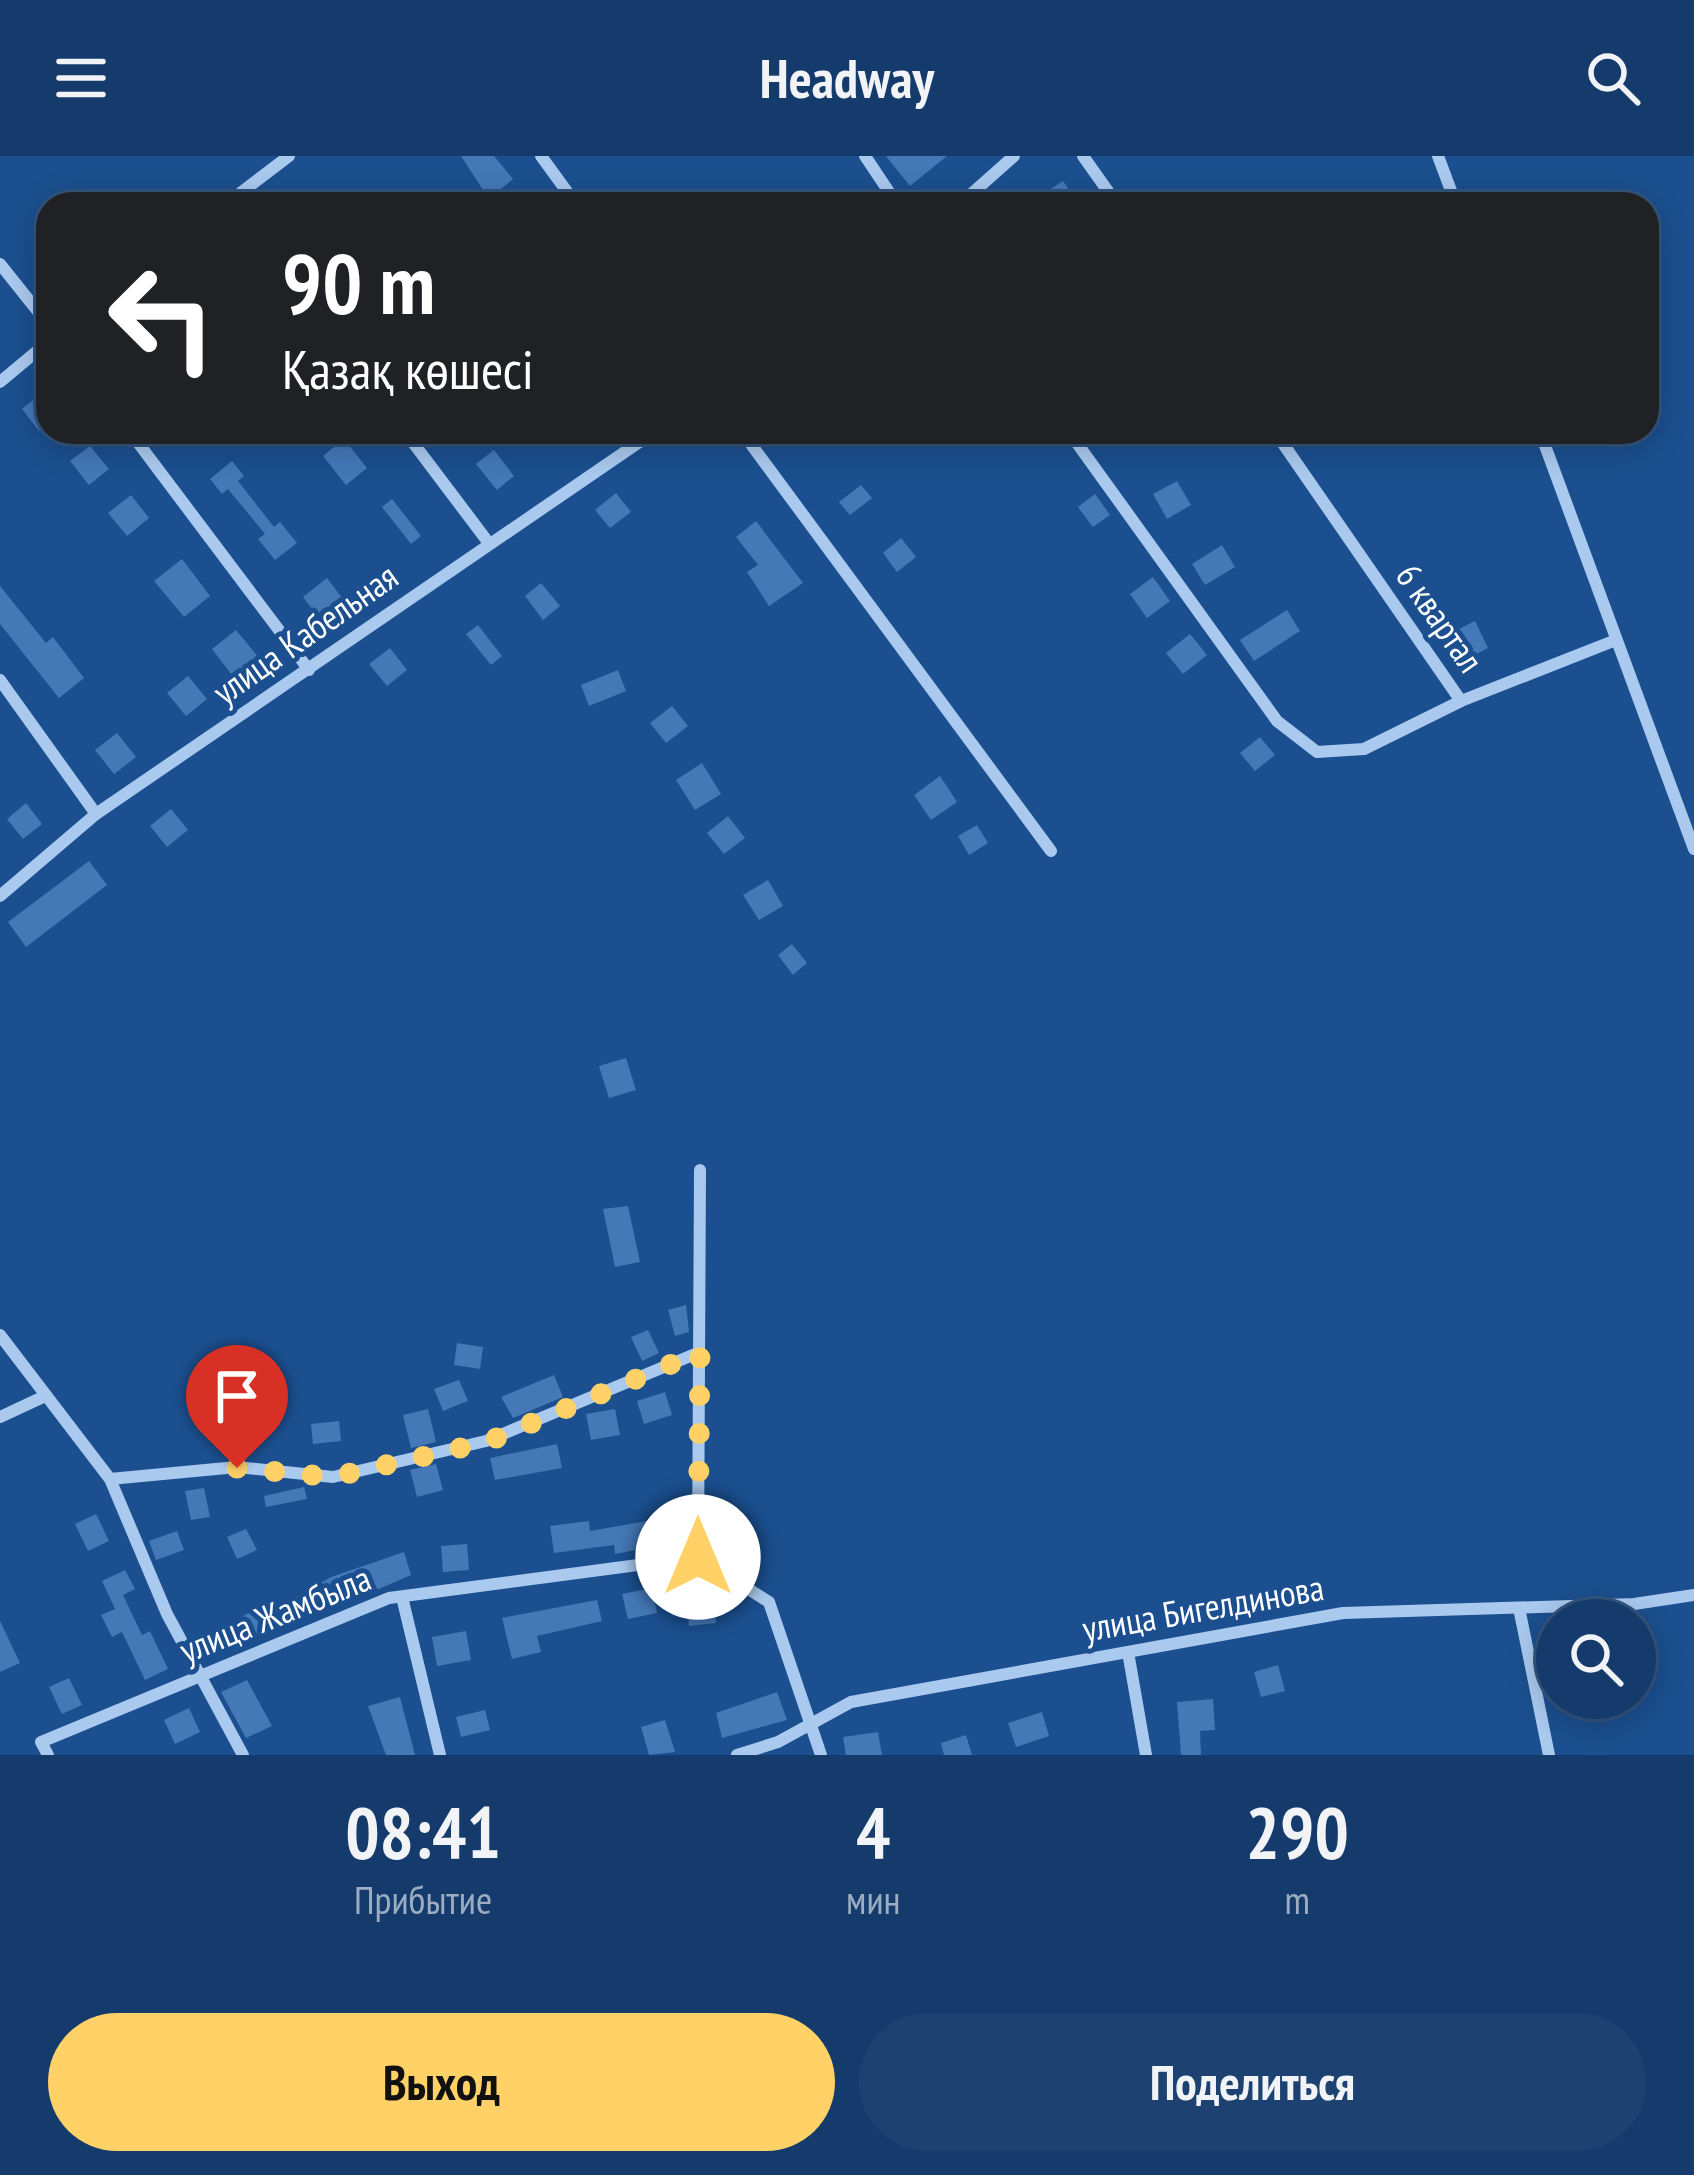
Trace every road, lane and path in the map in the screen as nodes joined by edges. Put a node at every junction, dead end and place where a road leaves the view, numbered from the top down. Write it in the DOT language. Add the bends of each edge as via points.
graph roads {
  1 [pos="289,156"];
  2 [pos="542,156"];
  3 [pos="865,156"];
  4 [pos="1014,156"];
  5 [pos="1083,156"];
  6 [pos="1438,156"];
  7 [pos="243,192"];
  8 [pos="568,192"];
  9 [pos="889,192"];
  10 [pos="974,192"];
  11 [pos="1108,192"];
  12 [pos="1452,192"];
  13 [pos="0,263"];
  14 [pos="36,309"];
  15 [pos="36,352"];
  16 [pos="0,382"];
  17 [pos="139,444"];
  18 [pos="414,444"];
  19 [pos="636,444"];
  20 [pos="751,444"];
  21 [pos="1078,444"];
  22 [pos="1283,444"];
  23 [pos="1544,444"];
  24 [pos="488,542"];
  25 [pos="1616,640"];
  26 [pos="309,670"];
  27 [pos="0,680"];
  28 [pos="1461,701"];
  29 [pos="96,814"];
  30 [pos="1694,848"];
  31 [pos="1051,851"];
  32 [pos="0,896"];
  33 [pos="700,1169"];
  34 [pos="0,1335"];
  35 [pos="700,1352"];
  36 [pos="44,1397"];
  37 [pos="0,1417"];
  38 [pos="110,1479"];
  39 [pos="698,1557"];
  40 [pos="1694,1594"];
  41 [pos="402,1597"];
  42 [pos="1520,1608"];
  43 [pos="1128,1652"];
  44 [pos="200,1676"];
  45 [pos="812,1723"];
  46 [pos="48,1755"];
  47 [pos="243,1755"];
  48 [pos="440,1755"];
  49 [pos="737,1755"];
  50 [pos="821,1755"];
  51 [pos="1146,1755"];
  52 [pos="1549,1755"];
  1 -- 7 [label="street"];
  2 -- 8 [label="street"];
  3 -- 9 [label="street"];
  4 -- 10 [label="street"];
  5 -- 11 [label="street"];
  6 -- 12 [label="street"];
  13 -- 14 [label="street"];
  15 -- 16 [label="street"];
  17 -- 26 [label="street"];
  18 -- 24 [label="street"];
  19 -- 24 [label="street, улица Кабельная"];
  20 -- 31 [label="street"];
  21 -- 28 [label="street" via="1277,721 1317,752 1364,749"];
  22 -- 28 [label="street, 6 квартал"];
  23 -- 25 [label="street"];
  24 -- 26 [label="street, улица Кабельная"];
  25 -- 28 [label="street, 6 квартал"];
  25 -- 30 [label="street"];
  26 -- 29 [label="street, улица Кабельная"];
  27 -- 29 [label="street"];
  29 -- 32 [label="street, улица Кабельная"];
  33 -- 35 [label="street"];
  34 -- 36 [label="street"];
  35 -- 38 [label="street" via="487,1442 333,1477 237,1468"];
  35 -- 39 [label="street"];
  36 -- 37 [label="street"];
  36 -- 38 [label="street"];
  38 -- 44 [label="street"];
  39 -- 41 [label="street, улица Жамбыла"];
  39 -- 45 [label="street" via="769,1602"];
  40 -- 42 [label="street, улица Бигелдинова"];
  41 -- 44 [label="street, улица Жамбыла"];
  41 -- 48 [label="street"];
  42 -- 43 [label="street, улица Бигелдинова" via="1343,1613"];
  42 -- 52 [label="street"];
  43 -- 45 [label="street, улица Бигелдинова" via="851,1702"];
  43 -- 51 [label="street"];
  44 -- 46 [label="street, улица Жамбыла" via="41,1742"];
  44 -- 47 [label="street"];
  45 -- 49 [label="street, улица Бигелдинова"];
  45 -- 50 [label="street"];
}
